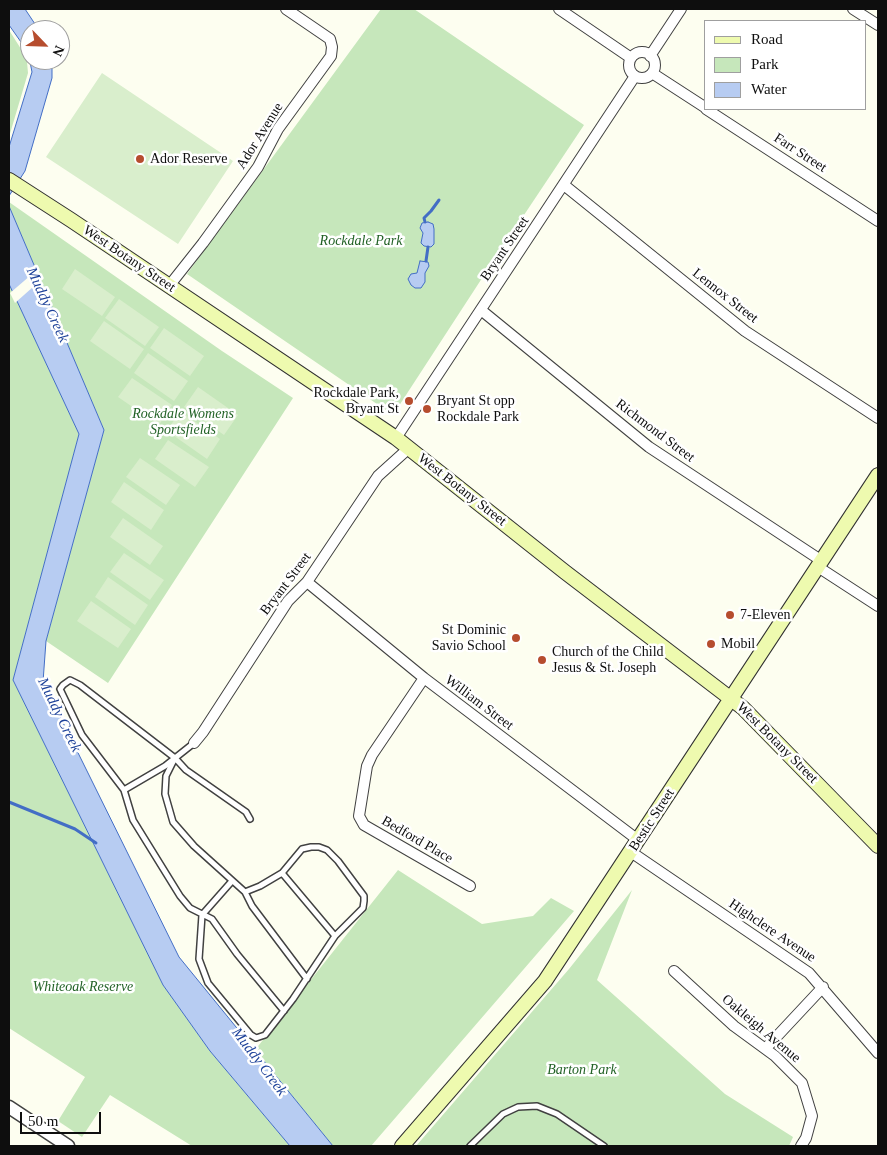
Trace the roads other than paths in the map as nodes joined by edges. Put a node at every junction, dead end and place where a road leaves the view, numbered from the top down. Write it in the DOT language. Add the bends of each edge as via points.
graph roads {
  1 [pos="286,9"];
  2 [pos="559,9"];
  3 [pos="681,9"];
  4 [pos="853,9"];
  5 [pos="878,25"];
  6 [pos="650,56"];
  7 [pos="631,58"];
  8 [pos="652,73"];
  9 [pos="635,76"];
  10 [pos="704,107"];
  11 [pos="709,110"];
  12 [pos="9,180"];
  13 [pos="564,185"];
  14 [pos="878,221"];
  15 [pos="169,286"];
  16 [pos="480,310"];
  17 [pos="878,418"];
  18 [pos="396,438"];
  19 [pos="409,448"];
  20 [pos="878,475"];
  21 [pos="820,564"];
  22 [pos="307,582"];
  23 [pos="878,606"];
  24 [pos="424,678"];
  25 [pos="733,698"];
  26 [pos="194,743"];
  27 [pos="175,758"];
  28 [pos="124,790"];
  29 [pos="250,818"];
  30 [pos="635,846"];
  31 [pos="878,846"];
  32 [pos="282,873"];
  33 [pos="232,881"];
  34 [pos="470,886"];
  35 [pos="245,892"];
  36 [pos="202,915"];
  37 [pos="335,936"];
  38 [pos="674,971"];
  39 [pos="307,979"];
  40 [pos="823,988"];
  41 [pos="284,1011"];
  42 [pos="766,1048"];
  43 [pos="878,1053"];
  44 [pos="9,1107"];
  45 [pos="64,1145"];
  46 [pos="402,1146"];
  47 [pos="470,1146"];
  48 [pos="604,1146"];
  49 [pos="801,1146"];
  1 -- 15 [label="street, Ador Avenue" via="330,40 331,56 278,129 258,167"];
  2 -- 7 [label="street"];
  3 -- 6 [label="street"];
  4 -- 5 [label="street"];
  6 -- 7 [label="street" via="638,53"];
  6 -- 8 [label="street" via="654,66"];
  7 -- 9 [label="street" via="629,66"];
  8 -- 9 [label="street" via="646,77"];
  8 -- 10 [label="street, Farr Street"];
  9 -- 13 [label="street, Bryant Street"];
  11 -- 14 [label="street, Farr Street"];
  12 -- 15 [label="main road, West Botany Street"];
  13 -- 16 [label="street, Bryant Street"];
  13 -- 17 [label="street, Lennox Street" via="745,330"];
  15 -- 18 [label="main road, West Botany Street"];
  16 -- 18 [label="street, Bryant Street"];
  16 -- 21 [label="street, Richmond Street" via="649,447"];
  18 -- 19 [label="main road, West Botany Street"];
  19 -- 22 [label="street, Bryant Street" via="378,476"];
  19 -- 25 [label="main road, West Botany Street" via="565,572"];
  20 -- 21 [label="main road, Bestic Street"];
  21 -- 23 [label="street, Richmond Street"];
  21 -- 25 [label="main road, Bestic Street"];
  22 -- 24 [label="street, William Street"];
  22 -- 26 [label="street, Bryant Street" via="288,601"];
  24 -- 30 [label="street, William Street"];
  24 -- 34 [label="street, Bedford Place" via="372,755 359,816 364,825"];
  25 -- 30 [label="main road, Bestic Street"];
  25 -- 31 [label="main road, West Botany Street"];
  26 -- 27 [label="lane"];
  27 -- 28 [label="lane"];
  27 -- 28 [label="lane" via="70,680 60,690 82,735"];
  27 -- 29 [label="lane"];
  27 -- 33 [label="lane" via="166,776 165,794 173,822"];
  28 -- 36 [label="lane" via="133,820 180,896 190,908"];
  30 -- 40 [label="street, Highclere Avenue" via="810,973"];
  30 -- 46 [label="main road, Bestic Street" via="545,981"];
  32 -- 35 [label="lane"];
  32 -- 37 [label="lane"];
  32 -- 37 [label="lane" via="302,849 311,847 328,850 338,861 364,896 364,901 363,908"];
  33 -- 35 [label="lane"];
  33 -- 36 [label="lane"];
  35 -- 39 [label="lane"];
  36 -- 41 [label="lane" via="212,919"];
  36 -- 41 [label="lane" via="199,959 208,983 251,1035 256,1038 265,1035"];
  37 -- 39 [label="lane"];
  38 -- 42 [label="street, Oakleigh Avenue" via="734,1026"];
  39 -- 41 [label="lane"];
  40 -- 42 [label="street"];
  40 -- 43 [label="street, Highclere Avenue"];
  42 -- 49 [label="street, Oakleigh Avenue" via="802,1083 812,1116"];
  44 -- 45 [label="street"];
  47 -- 48 [label="lane" via="503,1114 518,1107 537,1106 557,1114"];
}
